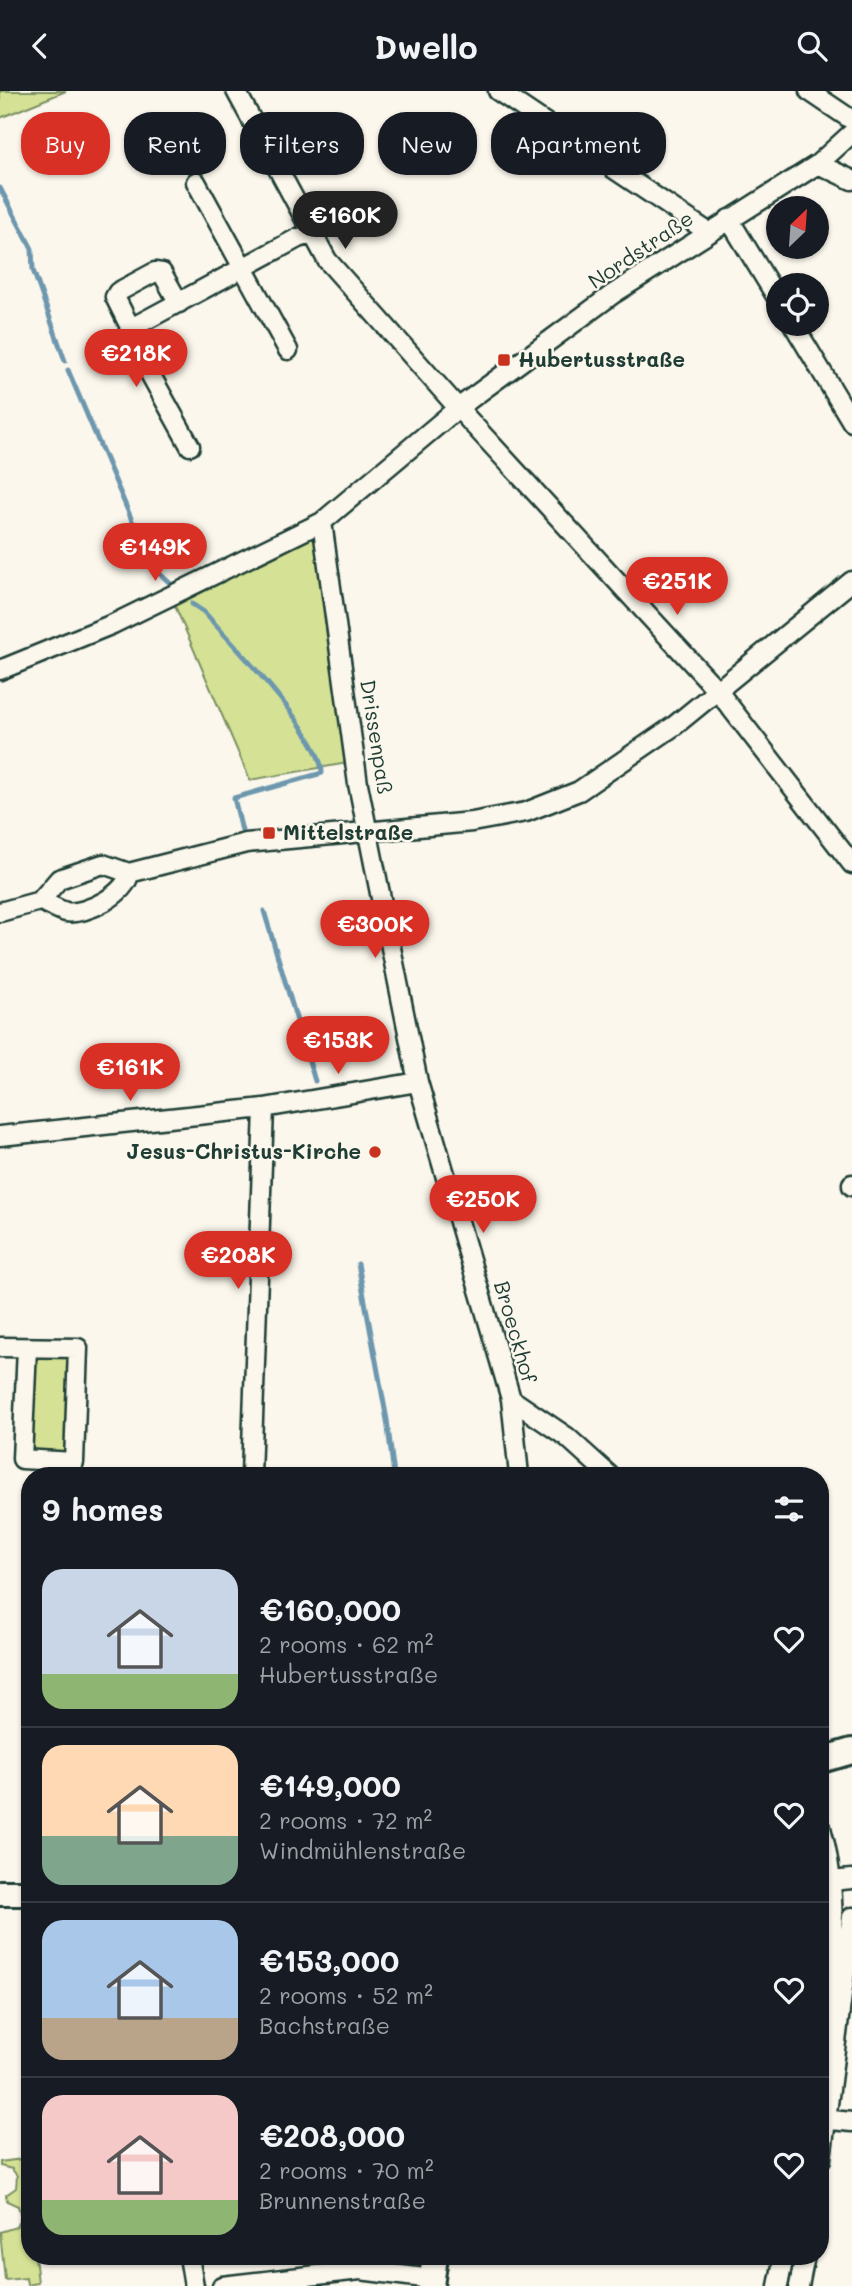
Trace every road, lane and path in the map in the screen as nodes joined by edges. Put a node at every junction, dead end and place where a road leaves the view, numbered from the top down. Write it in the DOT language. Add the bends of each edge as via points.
graph roads {
  1 [pos="236,91"];
  2 [pos="498,91"];
  3 [pos="809,91"];
  4 [pos="852,120"];
  5 [pos="852,134"];
  6 [pos="818,164"];
  7 [pos="852,180"];
  8 [pos="196,182"];
  9 [pos="729,219"];
  10 [pos="708,232"];
  11 [pos="314,233"];
  12 [pos="244,268"];
  13 [pos="766,280"];
  14 [pos="179,303"];
  15 [pos="131,325"];
  16 [pos="800,336"];
  17 [pos="288,350"];
  18 [pos="458,408"];
  19 [pos="852,422"];
  20 [pos="190,446"];
  21 [pos="322,522"];
  22 [pos="852,581"];
  23 [pos="0,670"];
  24 [pos="717,690"];
  25 [pos="370,830"];
  26 [pos="852,864"];
  27 [pos="129,873"];
  28 [pos="40,901"];
  29 [pos="0,912"];
  30 [pos="418,1082"];
  31 [pos="264,1108"];
  32 [pos="0,1136"];
  33 [pos="0,1347"];
  34 [pos="27,1348"];
  35 [pos="511,1399"];
  36 [pos="251,1467"];
  37 [pos="519,1467"];
  38 [pos="600,1467"];
  39 [pos="852,1739"];
  40 [pos="829,1743"];
  41 [pos="852,1751"];
  42 [pos="829,1758"];
  43 [pos="852,1879"];
  44 [pos="829,1881"];
  45 [pos="0,1893"];
  46 [pos="21,1893"];
  47 [pos="829,1903"];
  48 [pos="852,1917"];
  49 [pos="829,1974"];
  50 [pos="829,2083"];
  51 [pos="829,2120"];
  52 [pos="852,2122"];
  53 [pos="190,2265"];
  54 [pos="782,2265"];
  55 [pos="802,2265"];
  56 [pos="433,2274"];
  57 [pos="194,2286"];
  58 [pos="222,2286"];
  59 [pos="778,2286"];
  60 [pos="799,2286"];
  1 -- 11 [label="street"];
  2 -- 10 [label="street"];
  3 -- 4 [label="street"];
  5 -- 6 [label="street, Nordstraße"];
  6 -- 7 [label="street"];
  6 -- 9 [label="street, Nordstraße"];
  8 -- 12 [label="street"];
  9 -- 10 [label="street, Nordstraße"];
  9 -- 13 [label="street"];
  10 -- 18 [label="street, Nordstraße" via="613,294"];
  11 -- 12 [label="street"];
  11 -- 18 [label="street" via="327,260"];
  12 -- 14 [label="street"];
  12 -- 17 [label="street"];
  14 -- 15 [label="street"];
  14 -- 15 [label="street" via="162,273 155,272 116,294"];
  15 -- 20 [label="street" via="128,334"];
  16 -- 19 [label="street"];
  18 -- 21 [label="street, Nordstraße"];
  18 -- 24 [label="street"];
  21 -- 23 [label="street, Nordstraße" via="113,624"];
  21 -- 25 [label="street, Drissenpaß" via="356,772"];
  22 -- 24 [label="street"];
  24 -- 25 [label="street" via="674,726 579,791 526,812 492,819"];
  24 -- 26 [label="street"];
  25 -- 27 [label="street" via="246,843"];
  25 -- 30 [label="street, Drissenpaß"];
  27 -- 28 [label="street" via="103,864 59,879"];
  27 -- 28 [label="street" via="129,880 118,892 80,913"];
  28 -- 29 [label="street"];
  30 -- 31 [label="street"];
  30 -- 35 [label="street, Broeckhof"];
  31 -- 32 [label="street"];
  31 -- 36 [label="street"];
  33 -- 34 [label="street"];
  34 -- 34 [label="street" via="22,1459 74,1462 78,1348"];
  35 -- 37 [label="street, Broeckhof"];
  35 -- 38 [label="street" via="568,1437"];
  39 -- 40 [label="street"];
  41 -- 42 [label="street"];
  43 -- 44 [label="street"];
  45 -- 46 [label="street"];
  47 -- 49 [label="street" via="834,1931"];
  48 -- 50 [label="street"];
  51 -- 52 [label="street"];
  53 -- 57 [label="street"];
  54 -- 59 [label="street"];
  55 -- 60 [label="street"];
  56 -- 58 [label="street" via="360,2270"];
}
